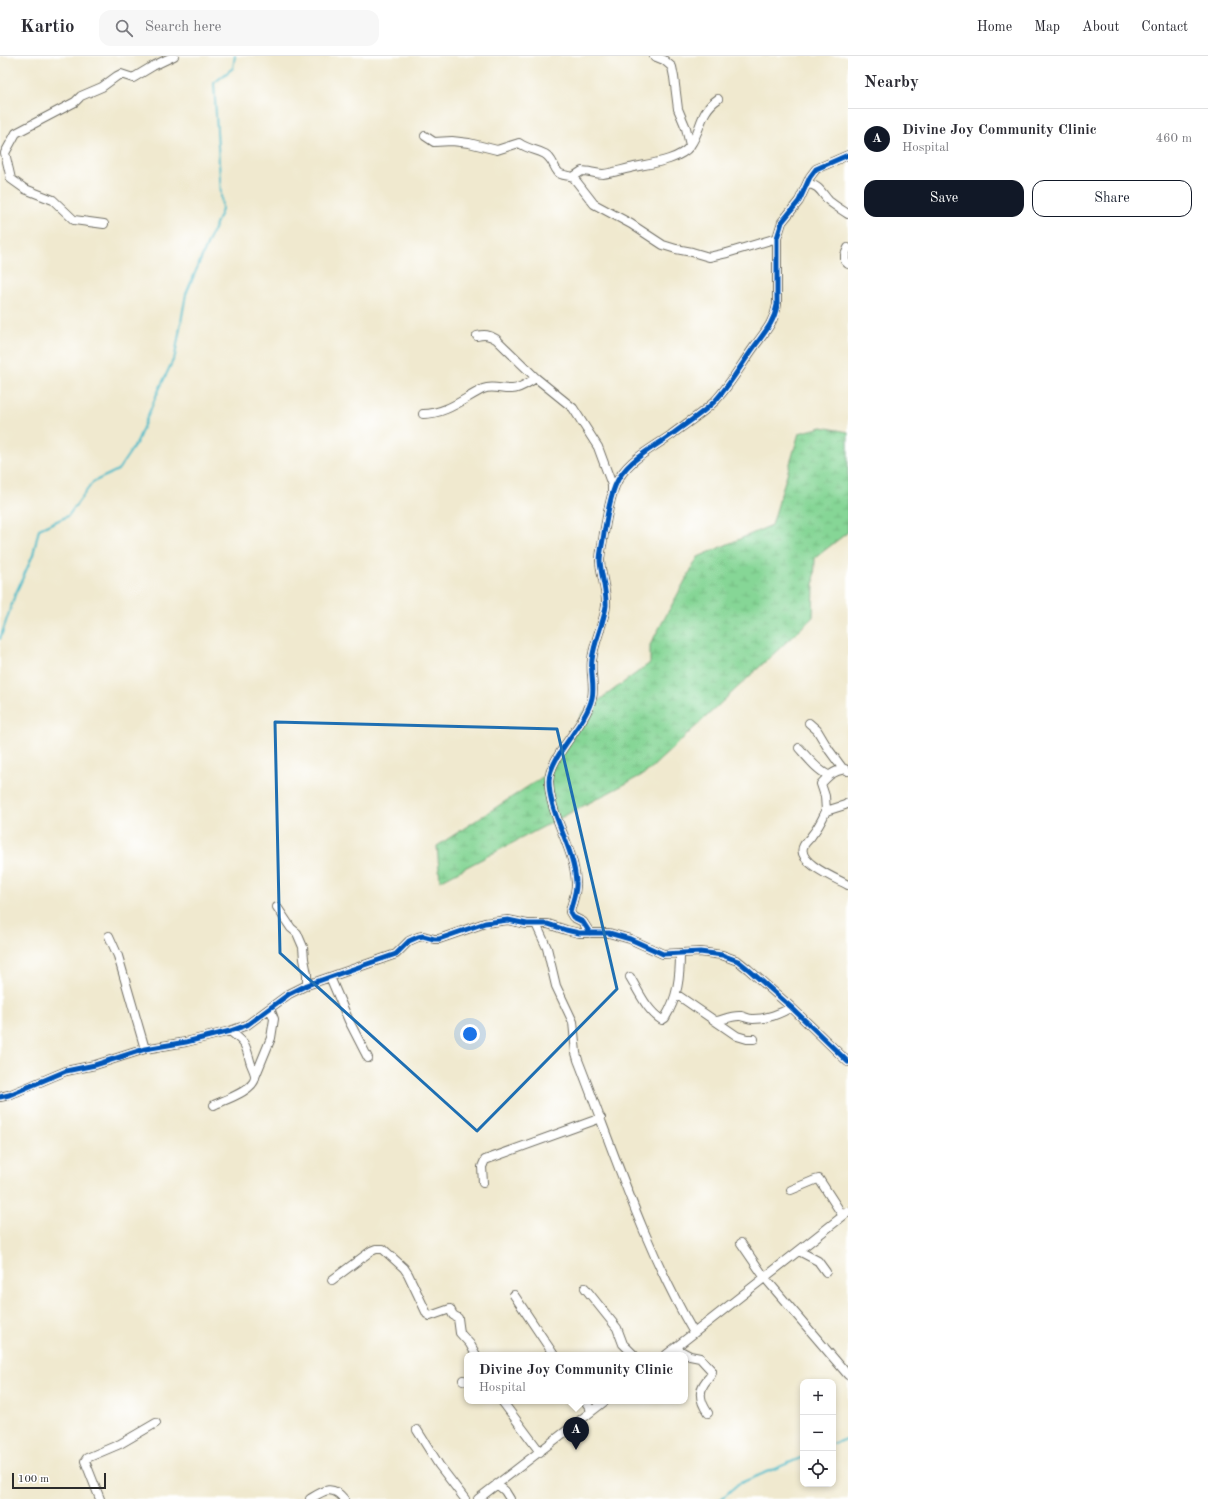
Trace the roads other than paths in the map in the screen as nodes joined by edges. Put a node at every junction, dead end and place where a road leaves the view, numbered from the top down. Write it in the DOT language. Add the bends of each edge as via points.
graph roads {
  1 [pos="174,56"];
  2 [pos="654,56"];
  3 [pos="718,99"];
  4 [pos="425,136"];
  5 [pos="690,145"];
  6 [pos="848,155"];
  7 [pos="573,177"];
  8 [pos="807,184"];
  9 [pos="848,214"];
  10 [pos="104,224"];
  11 [pos="777,238"];
  12 [pos="848,248"];
  13 [pos="848,264"];
  14 [pos="477,336"];
  15 [pos="536,378"];
  16 [pos="423,414"];
  17 [pos="611,498"];
  18 [pos="809,723"];
  19 [pos="799,748"];
  20 [pos="845,770"];
  21 [pos="828,775"];
  22 [pos="848,803"];
  23 [pos="826,811"];
  24 [pos="848,885"];
  25 [pos="277,907"];
  26 [pos="536,924"];
  27 [pos="590,933"];
  28 [pos="109,936"];
  29 [pos="680,953"];
  30 [pos="330,977"];
  31 [pos="630,977"];
  32 [pos="307,984"];
  33 [pos="676,994"];
  34 [pos="791,1007"];
  35 [pos="270,1008"];
  36 [pos="717,1021"];
  37 [pos="247,1025"];
  38 [pos="230,1031"];
  39 [pos="754,1039"];
  40 [pos="244,1042"];
  41 [pos="145,1049"];
  42 [pos="368,1058"];
  43 [pos="848,1062"];
  44 [pos="255,1077"];
  45 [pos="0,1097"];
  46 [pos="214,1105"];
  47 [pos="601,1118"];
  48 [pos="483,1183"];
  49 [pos="791,1190"];
  50 [pos="741,1243"];
  51 [pos="800,1251"];
  52 [pos="826,1272"];
  53 [pos="765,1278"];
  54 [pos="332,1280"];
  55 [pos="585,1288"];
  56 [pos="514,1295"];
  57 [pos="694,1333"];
  58 [pos="675,1348"];
  59 [pos="474,1352"];
  60 [pos="552,1352"];
  61 [pos="631,1352"];
  62 [pos="670,1352"];
  63 [pos="682,1352"];
  64 [pos="688,1355"];
  65 [pos="848,1375"];
  66 [pos="504,1404"];
  67 [pos="587,1404"];
  68 [pos="601,1404"];
  69 [pos="592,1411"];
  70 [pos="708,1414"];
  71 [pos="156,1423"];
  72 [pos="417,1430"];
  73 [pos="540,1452"];
  74 [pos="498,1484"];
  75 [pos="100,1499"];
  76 [pos="310,1499"];
  77 [pos="344,1499"];
  78 [pos="466,1499"];
  79 [pos="478,1499"];
  80 [pos="510,1499"];
  1 -- 10 [label="street" via="132,78 121,74 16,133 5,153 11,179 25,189 53,200 74,220"];
  2 -- 5 [label="street" via="672,67 678,109"];
  3 -- 5 [label="street" via="704,113"];
  4 -- 7 [label="street" via="434,142 469,143 497,150 519,143 545,154 551,158 558,172"];
  5 -- 7 [label="street" via="680,154 658,162 608,173 582,171"];
  6 -- 8 [label="street" via="816,169"];
  7 -- 11 [label="street" via="594,204 669,248 709,257"];
  8 -- 9 [label="street" via="820,188 828,200"];
  8 -- 11 [label="street" via="799,202 782,222"];
  11 -- 17 [label="street" via="778,305 770,326 714,401 624,469"];
  12 -- 13 [label="street" via="845,254 845,261"];
  14 -- 15 [label="street" via="484,334 496,339"];
  15 -- 16 [label="street" via="512,389 489,387 444,411"];
  15 -- 17 [label="street" via="573,408 594,439 612,485"];
  17 -- 27 [label="street" via="600,558 606,607 591,661 593,696 585,714 556,760 549,780 553,805 574,868 576,883 570,912 573,917 583,922"];
  18 -- 20 [label="street" via="817,730"];
  19 -- 21 [label="street"];
  20 -- 21 [label="street"];
  21 -- 23 [label="street" via="821,784"];
  22 -- 23 [label="street"];
  23 -- 24 [label="street" via="812,836 804,844 802,854 823,872"];
  25 -- 32 [label="street" via="297,933 303,947"];
  26 -- 27 [label="street"];
  26 -- 30 [label="street" via="501,920 439,939 418,937 409,941 396,954"];
  26 -- 47 [label="street" via="547,948 556,986 572,1017 576,1053"];
  27 -- 29 [label="street" via="609,933 630,939 659,953"];
  28 -- 41 [label="street" via="118,956"];
  29 -- 33 [label="street"];
  29 -- 34 [label="street" via="722,955 738,961"];
  30 -- 32 [label="street"];
  30 -- 42 [label="street" via="348,1021"];
  31 -- 33 [label="street" via="646,1005 662,1020"];
  32 -- 35 [label="street"];
  33 -- 36 [label="street"];
  34 -- 36 [label="street" via="755,1020 732,1016"];
  34 -- 43 [label="street"];
  35 -- 37 [label="street"];
  35 -- 44 [label="street" via="274,1019 270,1038"];
  36 -- 39 [label="street" via="737,1036"];
  37 -- 38 [label="street"];
  37 -- 40 [label="street"];
  38 -- 40 [label="street"];
  38 -- 41 [label="street"];
  40 -- 44 [label="street"];
  41 -- 45 [label="street" via="66,1071"];
  44 -- 46 [label="street" via="247,1089"];
  47 -- 48 [label="street" via="485,1160 482,1168"];
  47 -- 57 [label="street" via="647,1240 676,1302"];
  49 -- 51 [label="street" via="818,1179 843,1216 848,1212"];
  50 -- 53 [label="street"];
  51 -- 52 [label="street" via="818,1261"];
  51 -- 53 [label="street"];
  53 -- 57 [label="street"];
  53 -- 65 [label="street"];
  54 -- 59 [label="street" via="371,1251 376,1248 382,1249 404,1268 427,1314 430,1316 450,1309 458,1318 460,1333"];
  55 -- 61 [label="street" via="617,1328 623,1344"];
  56 -- 60 [label="street"];
  57 -- 58 [label="street"];
  58 -- 62 [label="street"];
  58 -- 63 [label="street"];
  64 -- 70 [label="street" via="700,1358 712,1370 712,1375 703,1385 701,1397"];
  66 -- 73 [label="street"];
  67 -- 69 [label="street"];
  68 -- 69 [label="street"];
  69 -- 73 [label="street"];
  71 -- 75 [label="street" via="120,1444 87,1458 85,1461"];
  72 -- 78 [label="street" via="439,1465"];
  73 -- 74 [label="street"];
  74 -- 79 [label="street"];
  74 -- 80 [label="street"];
  76 -- 77 [label="street" via="328,1490 335,1491"];
}
